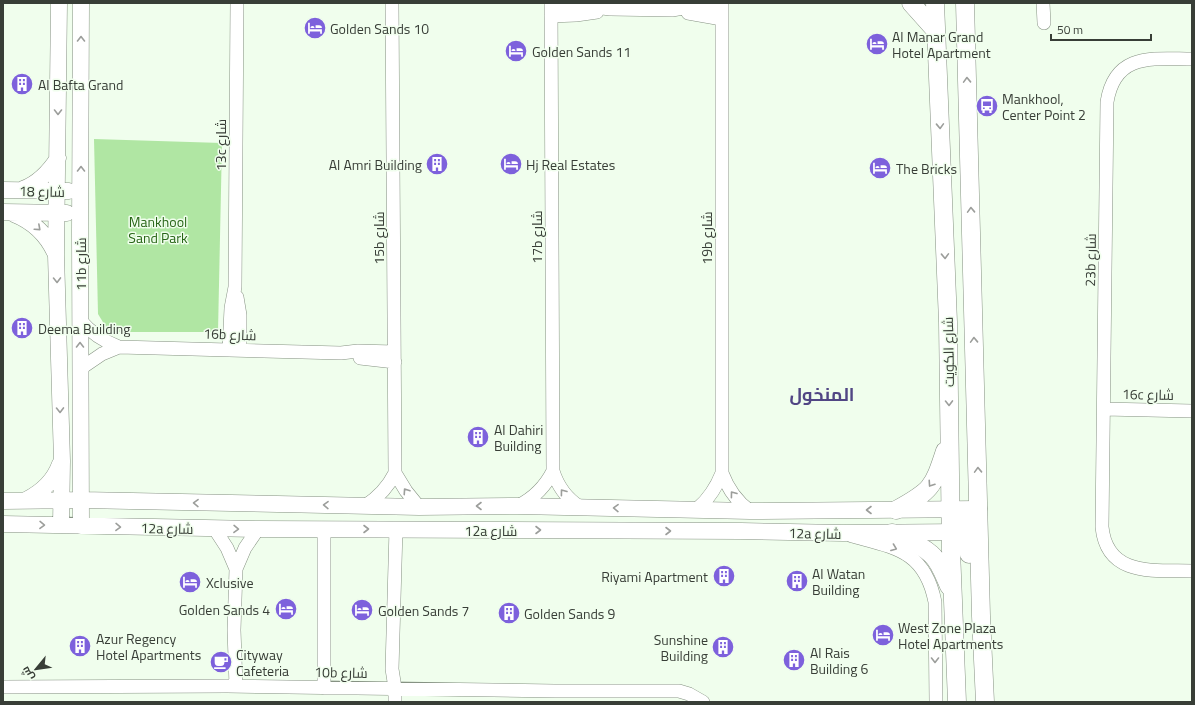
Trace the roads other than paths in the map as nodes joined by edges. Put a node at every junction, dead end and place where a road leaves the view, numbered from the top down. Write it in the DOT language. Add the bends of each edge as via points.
graph roads {
  1 [pos="59,3"];
  2 [pos="81,3"];
  3 [pos="237,3"];
  4 [pos="392,3"];
  5 [pos="911,3"];
  6 [pos="935,3"];
  7 [pos="965,3"];
  8 [pos="1043,3"];
  9 [pos="551,7"];
  10 [pos="722,10"];
  11 [pos="1044,23"];
  12 [pos="936,30"];
  13 [pos="1192,60"];
  14 [pos="58,158"];
  15 [pos="3,190"];
  16 [pos="21,190"];
  17 [pos="58,191"];
  18 [pos="81,192"];
  19 [pos="6,212"];
  20 [pos="57,213"];
  21 [pos="80,214"];
  22 [pos="56,255"];
  23 [pos="80,320"];
  24 [pos="119,347"];
  25 [pos="235,350"];
  26 [pos="394,357"];
  27 [pos="80,369"];
  28 [pos="1104,409"];
  29 [pos="1192,411"];
  30 [pos="950,435"];
  31 [pos="62,461"];
  32 [pos="82,472"];
  33 [pos="553,472"];
  34 [pos="395,473"];
  35 [pos="722,473"];
  36 [pos="25,500"];
  37 [pos="61,500"];
  38 [pos="82,500"];
  39 [pos="3,501"];
  40 [pos="110,501"];
  41 [pos="365,506"];
  42 [pos="518,506"];
  43 [pos="419,507"];
  44 [pos="580,507"];
  45 [pos="697,509"];
  46 [pos="979,509"];
  47 [pos="896,510"];
  48 [pos="950,510"];
  49 [pos="750,511"];
  50 [pos="3,524"];
  51 [pos="61,525"];
  52 [pos="81,526"];
  53 [pos="214,528"];
  54 [pos="258,529"];
  55 [pos="324,529"];
  56 [pos="396,529"];
  57 [pos="966,532"];
  58 [pos="892,533"];
  59 [pos="843,534"];
  60 [pos="236,569"];
  61 [pos="1192,571"];
  62 [pos="953,595"];
  63 [pos="232,686"];
  64 [pos="3,687"];
  65 [pos="324,688"];
  66 [pos="391,688"];
  67 [pos="550,697"];
  68 [pos="987,697"];
  69 [pos="386,702"];
  70 [pos="395,702"];
  71 [pos="703,702"];
  72 [pos="936,702"];
  73 [pos="957,702"];
  1 -- 14 [label="street, 11b شارع, one-way"];
  18 -- 2 [label="street, 11b شارع, one-way"];
  3 -- 25 [label="street, 13c شارع" via="235,287 231,308"];
  4 -- 26 [label="street, 15b شارع"];
  5 -- 12 [label="main road"];
  6 -- 12 [label="main road, شارع الكويت"];
  46 -- 7 [label="main road, شارع الكويت, one-way"];
  8 -- 11 [label="street"];
  9 -- 10 [label="street" via="576,15 610,9 672,10 689,7"];
  9 -- 33 [label="street, 17b شارع"];
  10 -- 35 [label="street, 19b شارع"];
  12 -- 30 [label="main road, شارع الكويت, one-way"];
  13 -- 28 [label="street, 23b شارع" via="1153,59 1134,62 1118,74 1109,92"];
  14 -- 16 [label="street" via="41,179"];
  14 -- 17 [label="street, 11b شارع"];
  15 -- 16 [label="street, شارع 18"];
  16 -- 17 [label="street, شارع 18"];
  17 -- 18 [label="street, شارع 18"];
  17 -- 20 [label="street, 11b شارع"];
  18 -- 21 [label="street, 11b شارع"];
  19 -- 20 [label="street, شارع 18"];
  19 -- 22 [label="street, one-way" via="24,218 36,227 48,240"];
  20 -- 21 [label="street, شارع 18"];
  20 -- 22 [label="street, 11b شارع"];
  21 -- 23 [label="street, 11b شارع"];
  22 -- 31 [label="street, 11b شارع, one-way"];
  23 -- 24 [label="street, 16b شارع" via="93,334"];
  27 -- 23 [label="street, 11b شارع, one-way"];
  24 -- 25 [label="street, 16b شارع"];
  24 -- 27 [label="street, 16b شارع" via="102,354"];
  25 -- 26 [label="street, 16b شارع" via="341,353 358,358"];
  26 -- 34 [label="street, 15b شارع"];
  27 -- 32 [label="street, 11b شارع"];
  28 -- 29 [label="street, 16c شارع"];
  28 -- 61 [label="street, 23b شارع" via="1102,527 1109,549 1127,566 1144,570"];
  30 -- 47 [label="main road, one-way" via="937,476 929,488 917,499"];
  30 -- 48 [label="main road, شارع الكويت"];
  31 -- 36 [label="street" via="49,484"];
  31 -- 37 [label="street, 11b شارع"];
  32 -- 38 [label="street, 11b شارع"];
  32 -- 40 [label="street" via="92,487"];
  33 -- 42 [label="street" via="539,492"];
  44 -- 33 [label="street, 17b شارع, one-way" via="563,492"];
  34 -- 41 [label="street" via="383,492"];
  43 -- 34 [label="street, one-way"];
  35 -- 45 [label="street, 19b شارع" via="712,493"];
  49 -- 35 [label="street, 19b شارع, one-way" via="730,490"];
  36 -- 37 [label="street, 12a شارع"];
  36 -- 39 [label="street, 12a شارع"];
  37 -- 38 [label="street, 12a شارع"];
  37 -- 51 [label="street, 11b شارع"];
  38 -- 40 [label="street, 12a شارع"];
  38 -- 52 [label="street, 11b شارع"];
  41 -- 40 [label="street, 12a شارع, one-way"];
  41 -- 43 [label="street, 12a شارع"];
  42 -- 43 [label="street, 12a شارع, one-way"];
  42 -- 44 [label="street, 12a شارع"];
  45 -- 44 [label="street, 12a شارع, one-way"];
  45 -- 49 [label="street, 12a شارع"];
  46 -- 48 [label="street, 12a شارع"];
  46 -- 57 [label="main road, شارع الكويت"];
  47 -- 48 [label="street, 12a شارع"];
  47 -- 49 [label="street, 12a شارع, one-way"];
  48 -- 57 [label="main road, شارع الكويت"];
  50 -- 51 [label="street, 12a شارع, one-way"];
  51 -- 52 [label="street, 12a شارع"];
  52 -- 53 [label="street, 12a شارع, one-way"];
  53 -- 54 [label="street, 12a شارع, one-way"];
  53 -- 60 [label="street"];
  54 -- 55 [label="street, 12a شارع"];
  54 -- 60 [label="street" via="245,548"];
  55 -- 56 [label="street, 12a شارع, one-way"];
  55 -- 65 [label="street"];
  56 -- 59 [label="street, 12a شارع, one-way"];
  56 -- 66 [label="street"];
  57 -- 58 [label="street, 12a شارع"];
  57 -- 62 [label="main road, شارع الكويت"];
  57 -- 68 [label="main road" via="971,589 981,616"];
  58 -- 59 [label="street, 12a شارع"];
  58 -- 62 [label="main road" via="931,554"];
  59 -- 72 [label="street, one-way" via="896,548 917,562 926,574 935,602"];
  60 -- 63 [label="street" via="234,630 229,654"];
  62 -- 73 [label="main road, شارع الكويت"];
  63 -- 64 [label="street, 10b شارع"];
  63 -- 65 [label="street, 10b شارع"];
  65 -- 66 [label="street, 10b شارع"];
  66 -- 67 [label="street, 10b شارع"];
  66 -- 69 [label="street"];
  66 -- 70 [label="street"];
  67 -- 71 [label="street, 10b شارع" via="679,691"];
}
